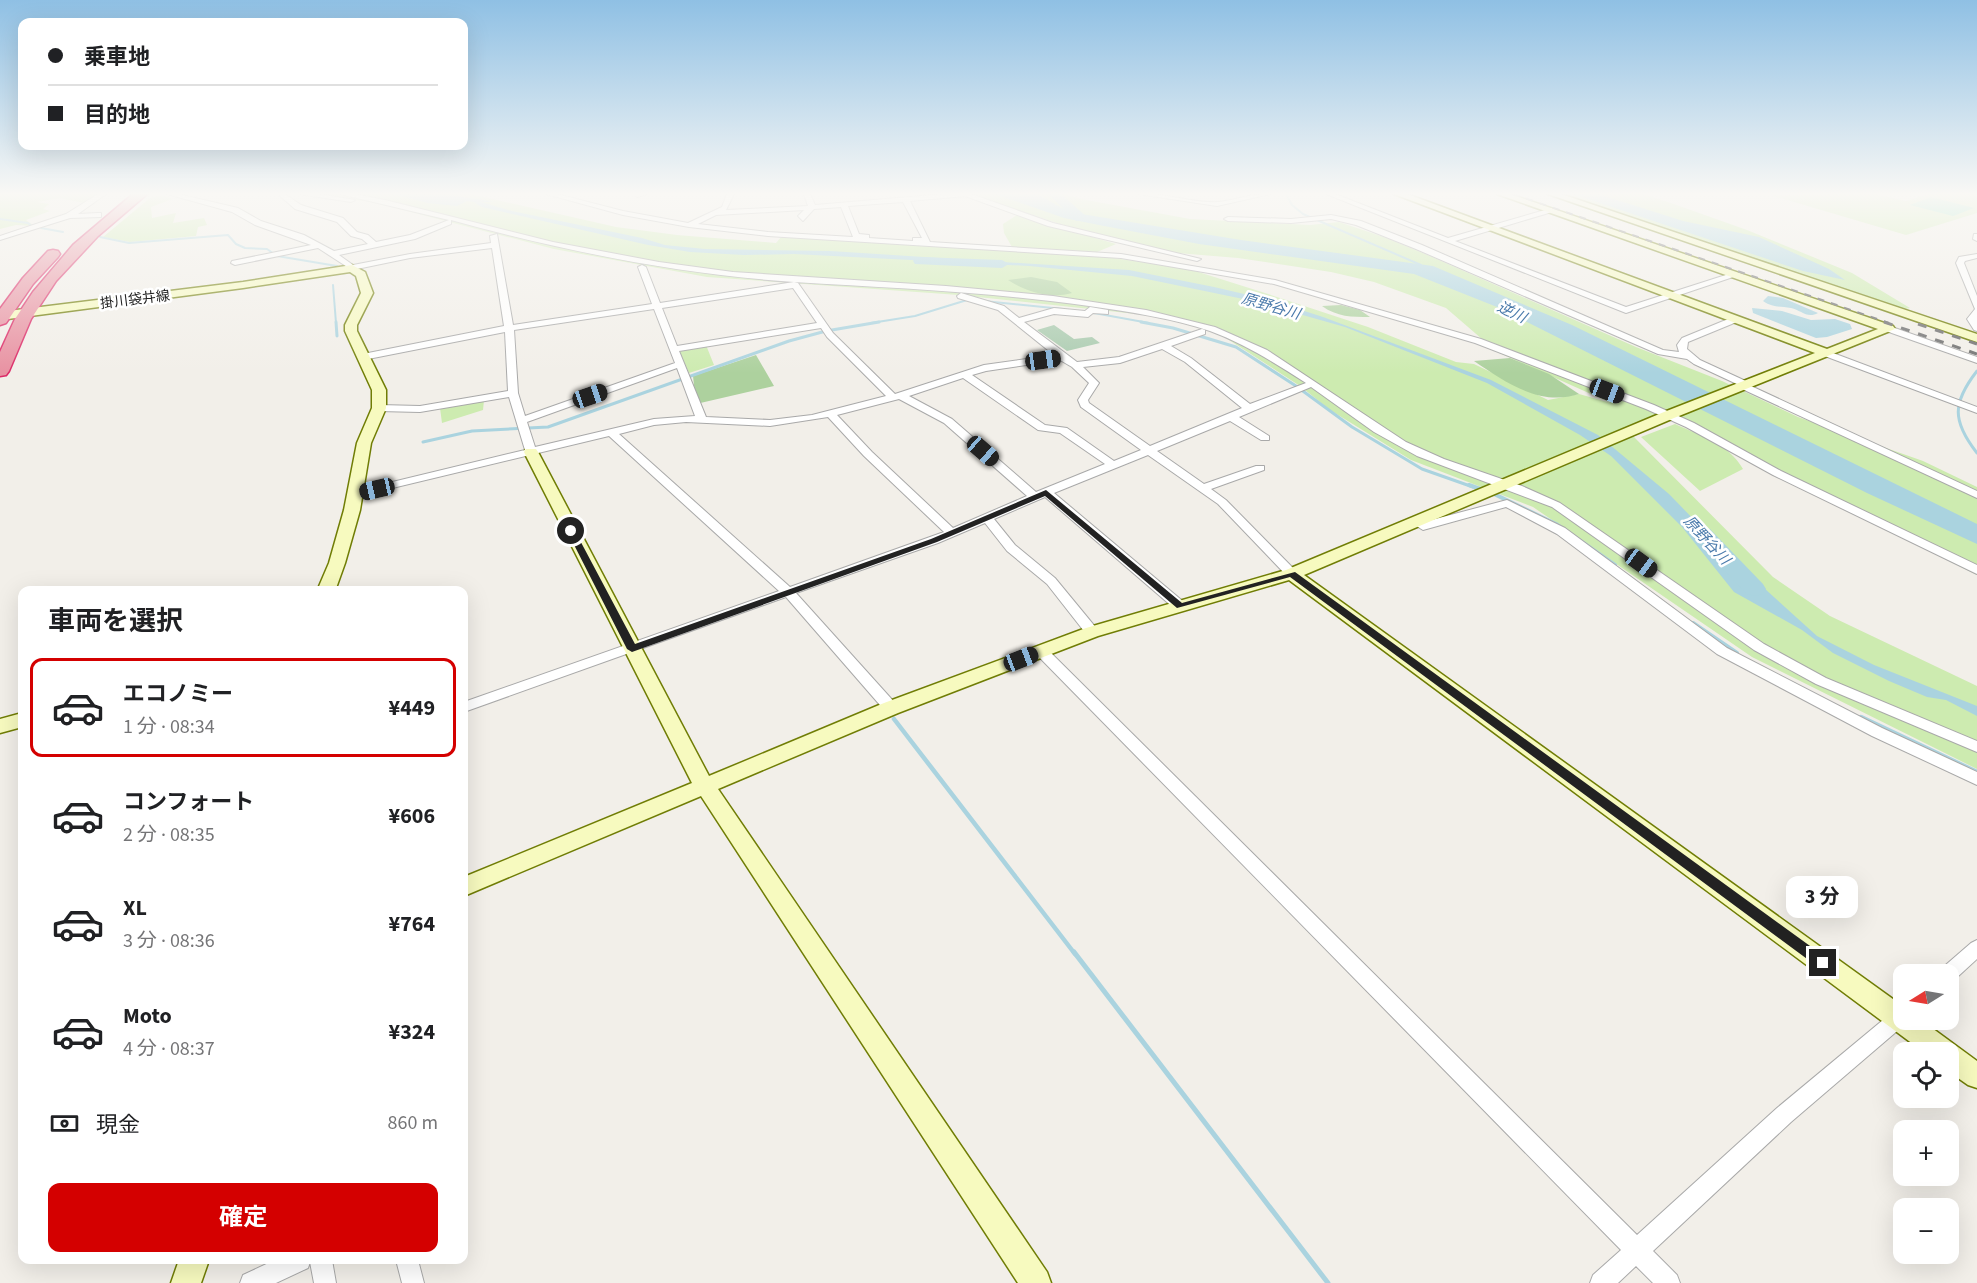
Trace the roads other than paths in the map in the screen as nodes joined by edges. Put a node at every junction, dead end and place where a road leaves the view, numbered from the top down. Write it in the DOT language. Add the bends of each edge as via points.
graph roads {
  1 [pos="55,254"];
  2 [pos="73,254"];
  3 [pos="280,254"];
  4 [pos="333,254"];
  5 [pos="421,254"];
  6 [pos="497,254"];
  7 [pos="573,254"];
  8 [pos="604,254"];
  9 [pos="1087,254"];
  10 [pos="1176,254"];
  11 [pos="1435,254"];
  12 [pos="1484,254"];
  13 [pos="1563,254"];
  14 [pos="1675,254"];
  15 [pos="1729,254"];
  16 [pos="1977,256"];
  17 [pos="235,263"];
  18 [pos="642,267"];
  19 [pos="352,268"];
  20 [pos="1735,275"];
  21 [pos="1275,282"];
  22 [pos="795,284"];
  23 [pos="1672,295"];
  24 [pos="656,306"];
  25 [pos="1977,309"];
  26 [pos="26,313"];
  27 [pos="1144,313"];
  28 [pos="1,317"];
  29 [pos="1167,317"];
  30 [pos="1736,320"];
  31 [pos="1017,321"];
  32 [pos="822,325"];
  33 [pos="509,328"];
  34 [pos="1977,328"];
  35 [pos="1889,329"];
  36 [pos="1202,332"];
  37 [pos="1977,338"];
  38 [pos="1163,345"];
  39 [pos="1255,346"];
  40 [pos="673,349"];
  41 [pos="1826,353"];
  42 [pos="1688,356"];
  43 [pos="363,357"];
  44 [pos="1062,357"];
  45 [pos="1977,360"];
  46 [pos="680,364"];
  47 [pos="1287,364"];
  48 [pos="1076,365"];
  49 [pos="0,371"];
  50 [pos="965,375"];
  51 [pos="1307,386"];
  52 [pos="1743,386"];
  53 [pos="513,393"];
  54 [pos="896,395"];
  55 [pos="379,408"];
  56 [pos="1249,408"];
  57 [pos="1977,411"];
  58 [pos="1354,412"];
  59 [pos="831,414"];
  60 [pos="1666,416"];
  61 [pos="1232,417"];
  62 [pos="523,420"];
  63 [pos="702,420"];
  64 [pos="611,432"];
  65 [pos="1265,438"];
  66 [pos="1149,451"];
  67 [pos="531,452"];
  68 [pos="1113,465"];
  69 [pos="1260,468"];
  70 [pos="1506,484"];
  71 [pos="1202,488"];
  72 [pos="356,494"];
  73 [pos="1040,495"];
  74 [pos="1977,495"];
  75 [pos="987,518"];
  76 [pos="1416,522"];
  77 [pos="952,532"];
  78 [pos="1977,570"];
  79 [pos="1292,574"];
  80 [pos="328,586"];
  81 [pos="788,592"];
  82 [pos="1180,606"];
  83 [pos="1092,632"];
  84 [pos="632,649"];
  85 [pos="1041,651"];
  86 [pos="468,706"];
  87 [pos="891,708"];
  88 [pos="18,721"];
  89 [pos="0,726"];
  90 [pos="1977,747"];
  91 [pos="1977,779"];
  92 [pos="704,785"];
  93 [pos="468,884"];
  94 [pos="1977,948"];
  95 [pos="1959,964"];
  96 [pos="1893,1010"];
  97 [pos="1893,1023"];
  98 [pos="1918,1030"];
  99 [pos="1932,1042"];
  100 [pos="1959,1063"];
  101 [pos="1977,1076"];
  102 [pos="1638,1251"];
  103 [pos="193,1264"];
  104 [pos="291,1264"];
  105 [pos="322,1264"];
  106 [pos="408,1264"];
  107 [pos="186,1283"];
  108 [pos="251,1283"];
  109 [pos="325,1283"];
  110 [pos="413,1283"];
  111 [pos="1036,1283"];
  112 [pos="1600,1283"];
  113 [pos="1669,1283"];
  1 -- 28 [label="highway"];
  2 -- 26 [label="highway"];
  3 -- 17 [label="street"];
  4 -- 19 [label="street"];
  5 -- 19 [label="street"];
  6 -- 33 [label="street"];
  7 -- 18 [label="street"];
  8 -- 27 [label="street" via="680,268 1031,296"];
  9 -- 21 [label="street"];
  10 -- 21 [label="street"];
  11 -- 42 [label="street" via="1661,352"];
  12 -- 23 [label="street" via="1626,310"];
  13 -- 23 [label="street"];
  14 -- 20 [label="street"];
  15 -- 37 [label="street"];
  16 -- 25 [label="street" via="1960,263"];
  18 -- 22 [label="street"];
  18 -- 24 [label="street"];
  19 -- 26 [label="street, 掛川袋井線"];
  19 -- 43 [label="street" via="361,274 366,289 351,325"];
  20 -- 23 [label="street"];
  20 -- 35 [label="street"];
  21 -- 60 [label="street" via="1478,341"];
  22 -- 24 [label="street"];
  22 -- 31 [label="street" via="968,297 1001,308"];
  22 -- 32 [label="street"];
  23 -- 30 [label="street"];
  24 -- 33 [label="street"];
  24 -- 40 [label="street"];
  25 -- 34 [label="street" via="1971,319"];
  26 -- 28 [label="street, 掛川袋井線"];
  26 -- 49 [label="highway"];
  27 -- 29 [label="street"];
  27 -- 31 [label="street" via="1054,311"];
  29 -- 36 [label="street"];
  29 -- 39 [label="street"];
  30 -- 41 [label="street"];
  30 -- 42 [label="street" via="1685,340 1682,345"];
  31 -- 44 [label="street"];
  32 -- 40 [label="street"];
  32 -- 54 [label="street"];
  33 -- 43 [label="street"];
  33 -- 53 [label="street"];
  35 -- 41 [label="street"];
  35 -- 45 [label="street"];
  36 -- 38 [label="street"];
  36 -- 39 [label="street"];
  38 -- 48 [label="street" via="1120,360"];
  38 -- 56 [label="street"];
  39 -- 47 [label="street"];
  40 -- 46 [label="street"];
  41 -- 52 [label="street"];
  41 -- 57 [label="street"];
  42 -- 52 [label="street"];
  43 -- 55 [label="street" via="379,390"];
  44 -- 48 [label="street"];
  44 -- 50 [label="street" via="984,368"];
  46 -- 62 [label="street"];
  46 -- 63 [label="street"];
  47 -- 51 [label="street"];
  47 -- 58 [label="street"];
  48 -- 66 [label="street" via="1094,383 1083,400 1085,405"];
  50 -- 54 [label="street"];
  50 -- 68 [label="street" via="1042,428 1063,430"];
  51 -- 56 [label="street"];
  51 -- 58 [label="street"];
  52 -- 60 [label="street"];
  52 -- 74 [label="street"];
  53 -- 55 [label="street" via="420,409"];
  53 -- 62 [label="street"];
  54 -- 59 [label="street"];
  54 -- 73 [label="street" via="948,421"];
  55 -- 72 [label="street" via="364,443"];
  56 -- 61 [label="street"];
  58 -- 70 [label="street" via="1427,457"];
  59 -- 63 [label="street" via="770,423"];
  59 -- 77 [label="street"];
  60 -- 70 [label="street"];
  60 -- 78 [label="street"];
  61 -- 65 [label="street"];
  61 -- 66 [label="street"];
  62 -- 67 [label="street"];
  63 -- 64 [label="street" via="671,419"];
  64 -- 67 [label="street"];
  64 -- 81 [label="street"];
  66 -- 68 [label="street"];
  66 -- 71 [label="street"];
  67 -- 72 [label="street"];
  67 -- 84 [label="street"];
  68 -- 73 [label="street"];
  69 -- 71 [label="street"];
  70 -- 76 [label="street"];
  70 -- 90 [label="street" via="1578,518 1702,609 1769,652 1821,681"];
  71 -- 79 [label="street" via="1222,502"];
  72 -- 80 [label="street"];
  73 -- 75 [label="street"];
  73 -- 82 [label="street"];
  75 -- 77 [label="street"];
  75 -- 83 [label="street" via="1011,548 1051,581"];
  76 -- 79 [label="street"];
  76 -- 91 [label="street" via="1423,526 1507,503 1562,531 1722,651 1868,728"];
  77 -- 81 [label="street"];
  79 -- 82 [label="street"];
  79 -- 96 [label="street"];
  81 -- 84 [label="street"];
  81 -- 87 [label="street"];
  82 -- 83 [label="street"];
  83 -- 85 [label="street"];
  84 -- 86 [label="street"];
  84 -- 92 [label="street"];
  85 -- 87 [label="street"];
  85 -- 102 [label="street"];
  87 -- 92 [label="street"];
  88 -- 89 [label="street"];
  92 -- 93 [label="street"];
  92 -- 111 [label="street"];
  94 -- 95 [label="street"];
  97 -- 102 [label="street" via="1784,1115"];
  98 -- 99 [label="street"];
  100 -- 101 [label="street"];
  102 -- 112 [label="street"];
  102 -- 113 [label="street"];
  103 -- 107 [label="street"];
  104 -- 108 [label="street"];
  105 -- 109 [label="street"];
  106 -- 110 [label="street"];
}
